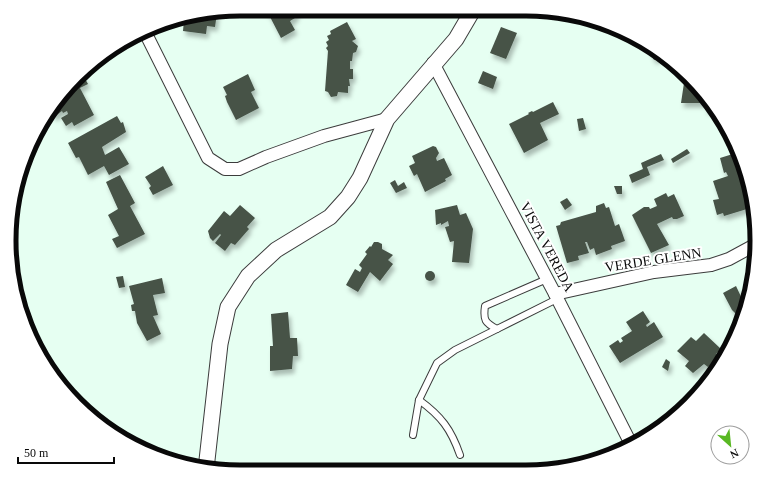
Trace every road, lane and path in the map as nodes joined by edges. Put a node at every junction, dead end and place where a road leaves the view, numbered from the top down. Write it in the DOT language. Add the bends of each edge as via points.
graph roads {
  1 [pos="469,16"];
  2 [pos="147,36"];
  3 [pos="433,63"];
  4 [pos="387,119"];
  5 [pos="750,248"];
  6 [pos="547,279"];
  7 [pos="556,296"];
  8 [pos="497,329"];
  9 [pos="419,400"];
  10 [pos="413,435"];
  11 [pos="629,440"];
  12 [pos="460,454"];
  13 [pos="207,462"];
  1 -- 3 [label="street" via="456,39"];
  2 -- 4 [label="street" via="208,158 225,169 239,169 266,156 324,136"];
  3 -- 4 [label="street"];
  3 -- 6 [label="street, VISTA VEREDA"];
  4 -- 13 [label="street" via="360,178 348,197 330,217 271,256 248,276 228,308 220,344"];
  5 -- 7 [label="street, VERDE GLENN" via="711,266 654,272"];
  6 -- 7 [label="street, VISTA VEREDA"];
  6 -- 8 [label="lane" via="485,306 487,324"];
  7 -- 8 [label="lane"];
  7 -- 11 [label="street, VISTA VEREDA"];
  8 -- 9 [label="lane" via="455,350 436,363"];
  9 -- 10 [label="lane"];
  9 -- 12 [label="lane" via="436,412 445,423"];
}
